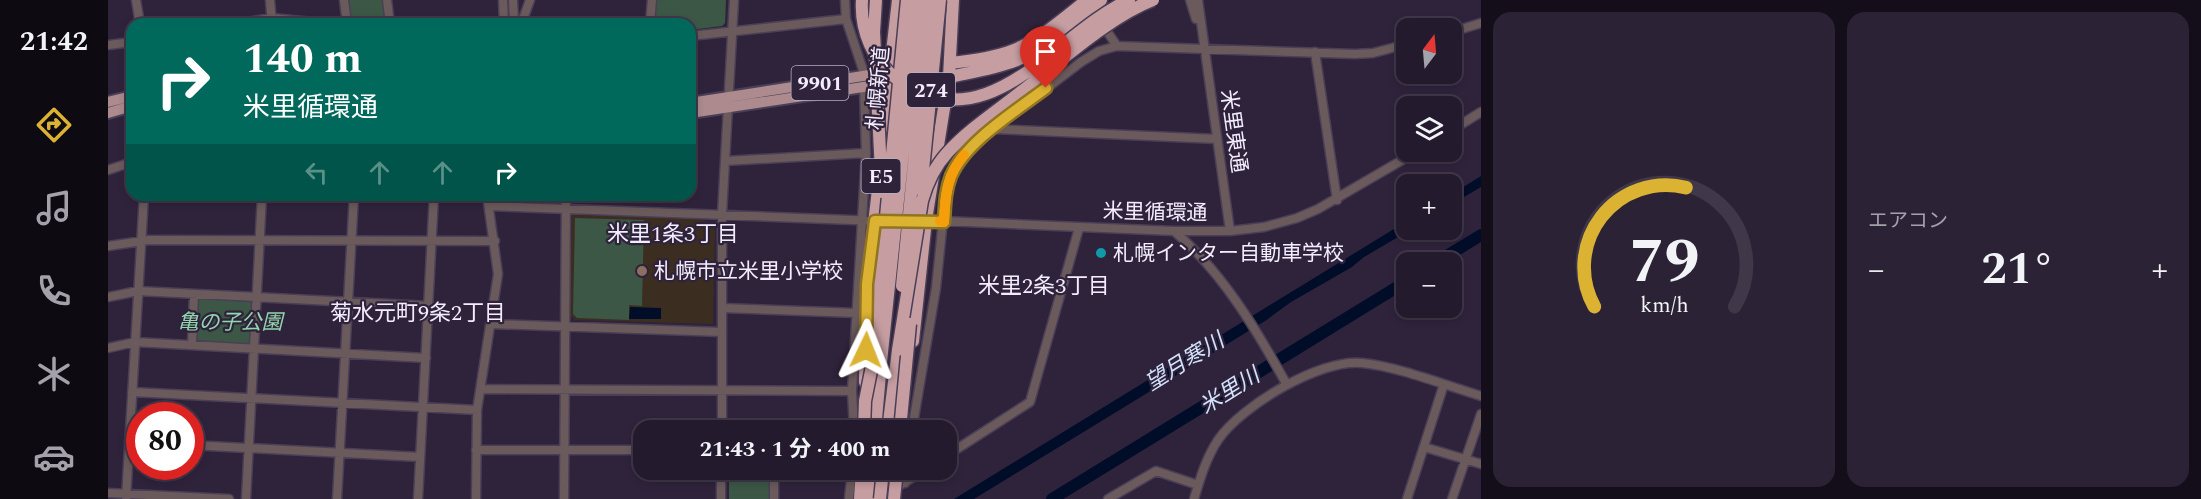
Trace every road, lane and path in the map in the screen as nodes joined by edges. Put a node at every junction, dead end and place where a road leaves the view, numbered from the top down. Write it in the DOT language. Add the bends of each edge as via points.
graph roads {
  1 [pos="136,0"];
  2 [pos="270,0"];
  3 [pos="344,0"];
  4 [pos="387,0"];
  5 [pos="503,0"];
  6 [pos="513,0"];
  7 [pos="530,0"];
  8 [pos="652,0"];
  9 [pos="734,0"];
  10 [pos="845,0"];
  11 [pos="862,0"];
  12 [pos="876,0"];
  13 [pos="898,0"];
  14 [pos="907,0"];
  15 [pos="919,0"];
  16 [pos="930,0"];
  17 [pos="940,0"];
  18 [pos="953,0"];
  19 [pos="1087,0"];
  20 [pos="1101,0"];
  21 [pos="1129,0"];
  22 [pos="1154,0"];
  23 [pos="1190,0"];
  24 [pos="1198,0"];
  25 [pos="1093,12"];
  26 [pos="139,18"];
  27 [pos="272,18"];
  28 [pos="346,18"];
  29 [pos="389,18"];
  30 [pos="504,18"];
  31 [pos="514,18"];
  32 [pos="523,18"];
  33 [pos="650,18"];
  34 [pos="846,19"];
  35 [pos="1481,23"];
  36 [pos="1462,29"];
  37 [pos="732,30"];
  38 [pos="696,35"];
  39 [pos="1202,37"];
  40 [pos="126,43"];
  41 [pos="108,45"];
  42 [pos="1117,46"];
  43 [pos="1396,47"];
  44 [pos="1204,49"];
  45 [pos="1314,52"];
  46 [pos="950,63"];
  47 [pos="917,74"];
  48 [pos="889,77"];
  49 [pos="949,77"];
  50 [pos="865,82"];
  51 [pos="126,98"];
  52 [pos="108,102"];
  53 [pos="696,103"];
  54 [pos="728,103"];
  55 [pos="126,108"];
  56 [pos="696,111"];
  57 [pos="1481,112"];
  58 [pos="108,113"];
  59 [pos="1462,124"];
  60 [pos="993,129"];
  61 [pos="1217,139"];
  62 [pos="866,153"];
  63 [pos="725,161"];
  64 [pos="1400,162"];
  65 [pos="126,164"];
  66 [pos="108,170"];
  67 [pos="1337,200"];
  68 [pos="144,201"];
  69 [pos="262,201"];
  70 [pos="354,201"];
  71 [pos="434,201"];
  72 [pos="488,201"];
  73 [pos="566,201"];
  74 [pos="489,206"];
  75 [pos="566,209"];
  76 [pos="722,214"];
  77 [pos="861,219"];
  78 [pos="926,220"];
  79 [pos="875,221"];
  80 [pos="944,222"];
  81 [pos="1079,228"];
  82 [pos="1174,231"];
  83 [pos="1230,231"];
  84 [pos="260,240"];
  85 [pos="141,241"];
  86 [pos="351,241"];
  87 [pos="495,241"];
  88 [pos="432,242"];
  89 [pos="108,246"];
  90 [pos="138,291"];
  91 [pos="194,294"];
  92 [pos="108,297"];
  93 [pos="257,298"];
  94 [pos="348,302"];
  95 [pos="429,306"];
  96 [pos="722,308"];
  97 [pos="856,313"];
  98 [pos="490,324"];
  99 [pos="564,326"];
  100 [pos="722,332"];
  101 [pos="135,342"];
  102 [pos="192,345"];
  103 [pos="108,348"];
  104 [pos="254,349"];
  105 [pos="898,350"];
  106 [pos="882,352"];
  107 [pos="345,353"];
  108 [pos="426,358"];
  109 [pos="1444,384"];
  110 [pos="1287,385"];
  111 [pos="481,389"];
  112 [pos="722,390"];
  113 [pos="565,391"];
  114 [pos="852,391"];
  115 [pos="132,392"];
  116 [pos="1481,396"];
  117 [pos="251,398"];
  118 [pos="903,400"];
  119 [pos="865,401"];
  120 [pos="131,402"];
  121 [pos="342,403"];
  122 [pos="423,408"];
  123 [pos="477,410"];
  124 [pos="1481,414"];
  125 [pos="722,420"];
  126 [pos="853,420"];
  127 [pos="864,420"];
  128 [pos="876,420"];
  129 [pos="889,420"];
  130 [pos="901,420"];
  131 [pos="914,420"];
  132 [pos="204,446"];
  133 [pos="1424,447"];
  134 [pos="249,448"];
  135 [pos="564,449"];
  136 [pos="957,449"];
  137 [pos="476,450"];
  138 [pos="633,450"];
  139 [pos="339,452"];
  140 [pos="420,457"];
  141 [pos="1466,460"];
  142 [pos="1481,464"];
  143 [pos="127,480"];
  144 [pos="721,480"];
  145 [pos="774,480"];
  146 [pos="851,480"];
  147 [pos="861,480"];
  148 [pos="870,480"];
  149 [pos="881,480"];
  150 [pos="896,480"];
  151 [pos="905,480"];
  152 [pos="910,480"];
  153 [pos="905,483"];
  154 [pos="1198,485"];
  155 [pos="108,493"];
  156 [pos="1124,495"];
  157 [pos="126,496"];
  158 [pos="229,499"];
  159 [pos="246,499"];
  160 [pos="337,499"];
  161 [pos="418,499"];
  162 [pos="476,499"];
  163 [pos="564,499"];
  164 [pos="721,499"];
  165 [pos="774,499"];
  166 [pos="849,499"];
  167 [pos="860,499"];
  168 [pos="868,499"];
  169 [pos="878,499"];
  170 [pos="894,499"];
  171 [pos="1108,499"];
  172 [pos="1194,499"];
  173 [pos="1407,499"];
  174 [pos="1452,499"];
  1 -- 26 [label="street"];
  2 -- 27 [label="street"];
  3 -- 28 [label="street"];
  4 -- 29 [label="street"];
  5 -- 30 [label="street"];
  6 -- 31 [label="street"];
  7 -- 32 [label="street"];
  8 -- 33 [label="street"];
  9 -- 37 [label="street"];
  10 -- 34 [label="street"];
  11 -- 21 [label="highway, bridge" via="866,35 882,65 913,89 956,99 972,98 1016,81"];
  12 -- 106 [label="highway, E5, bridge" via="883,232"];
  13 -- 48 [label="highway"];
  14 -- 119 [label="highway, 札幌新道 / 274, bridge"];
  15 -- 47 [label="highway, bridge"];
  16 -- 47 [label="highway, bridge"];
  17 -- 118 [label="highway, 274, bridge"];
  18 -- 46 [label="highway"];
  19 -- 46 [label="highway" via="1013,51"];
  20 -- 49 [label="highway" via="1019,59"];
  22 -- 105 [label="highway, E5, bridge" via="1127,13 1083,44 976,126 938,164 922,201"];
  23 -- 39 [label="street, 米里東通"];
  24 -- 39 [label="street, 米里東通"];
  25 -- 42 [label="street"];
  34 -- 37 [label="street"];
  34 -- 50 [label="street"];
  35 -- 36 [label="street"];
  37 -- 38 [label="street"];
  37 -- 54 [label="street"];
  39 -- 44 [label="street, 米里東通"];
  40 -- 41 [label="street"];
  42 -- 44 [label="street"];
  42 -- 60 [label="street" via="1081,62"];
  43 -- 45 [label="street" via="1373,53"];
  44 -- 45 [label="street"];
  44 -- 61 [label="street, 米里東通"];
  45 -- 67 [label="street"];
  46 -- 48 [label="main road, 9901"];
  46 -- 49 [label="highway"];
  47 -- 105 [label="highway, bridge"];
  47 -- 106 [label="highway, bridge"];
  48 -- 49 [label="main road, 9901"];
  48 -- 50 [label="main road, 9901"];
  48 -- 79 [label="highway"];
  49 -- 78 [label="highway"];
  50 -- 54 [label="main road, 9901"];
  50 -- 62 [label="street"];
  51 -- 52 [label="main road"];
  53 -- 54 [label="main road, 9901"];
  54 -- 56 [label="main road, 9901"];
  54 -- 63 [label="street"];
  55 -- 58 [label="main road"];
  57 -- 59 [label="street"];
  60 -- 61 [label="street"];
  60 -- 80 [label="street" via="961,158 951,174"];
  61 -- 83 [label="street, 米里東通"];
  62 -- 63 [label="street"];
  62 -- 77 [label="street"];
  63 -- 76 [label="street"];
  64 -- 67 [label="street, 米里循環通"];
  65 -- 66 [label="street"];
  67 -- 83 [label="street, 米里循環通" via="1298,218"];
  68 -- 85 [label="street"];
  69 -- 84 [label="street"];
  70 -- 86 [label="street"];
  71 -- 88 [label="street"];
  72 -- 74 [label="street"];
  73 -- 75 [label="street"];
  74 -- 75 [label="street, 米里循環通"];
  74 -- 87 [label="street"];
  75 -- 76 [label="street, 米里循環通"];
  75 -- 99 [label="street"];
  76 -- 77 [label="street, 米里循環通"];
  76 -- 96 [label="street"];
  77 -- 79 [label="street, 米里循環通"];
  77 -- 97 [label="street"];
  78 -- 79 [label="street, 米里循環通"];
  78 -- 80 [label="street, 米里循環通"];
  78 -- 118 [label="highway, bridge" via="916,322"];
  79 -- 119 [label="highway, bridge" via="867,284"];
  80 -- 81 [label="street, 米里循環通"];
  80 -- 131 [label="street"];
  81 -- 82 [label="street, 米里循環通"];
  81 -- 136 [label="street" via="1030,402"];
  82 -- 83 [label="street, 米里循環通"];
  82 -- 110 [label="street" via="1214,270"];
  84 -- 85 [label="street"];
  84 -- 86 [label="street"];
  84 -- 93 [label="street"];
  85 -- 89 [label="street"];
  85 -- 90 [label="street"];
  86 -- 88 [label="street"];
  86 -- 94 [label="street"];
  87 -- 88 [label="street"];
  87 -- 98 [label="street" via="498,273"];
  88 -- 95 [label="street"];
  90 -- 91 [label="street"];
  90 -- 92 [label="street"];
  90 -- 101 [label="street"];
  91 -- 93 [label="street"];
  91 -- 102 [label="street"];
  93 -- 94 [label="street"];
  93 -- 104 [label="street"];
  94 -- 95 [label="street"];
  94 -- 107 [label="street"];
  95 -- 108 [label="street"];
  96 -- 97 [label="street"];
  96 -- 100 [label="street"];
  97 -- 114 [label="street"];
  98 -- 99 [label="street"];
  98 -- 111 [label="street"];
  99 -- 100 [label="street"];
  99 -- 113 [label="street"];
  100 -- 112 [label="street"];
  101 -- 102 [label="street"];
  101 -- 103 [label="street"];
  101 -- 115 [label="street"];
  102 -- 104 [label="street"];
  104 -- 107 [label="street"];
  104 -- 117 [label="street"];
  105 -- 129 [label="highway, E5"];
  106 -- 128 [label="highway, E5"];
  107 -- 108 [label="street"];
  107 -- 121 [label="street"];
  108 -- 122 [label="street"];
  109 -- 110 [label="street" via="1386,367 1347,362 1317,370"];
  109 -- 116 [label="street"];
  109 -- 133 [label="street"];
  110 -- 154 [label="street" via="1236,420 1218,440"];
  111 -- 113 [label="street"];
  111 -- 123 [label="street"];
  112 -- 113 [label="street"];
  112 -- 114 [label="street"];
  112 -- 125 [label="street"];
  113 -- 135 [label="street"];
  114 -- 126 [label="street"];
  115 -- 117 [label="street"];
  115 -- 120 [label="street"];
  117 -- 121 [label="street"];
  117 -- 134 [label="street"];
  118 -- 130 [label="highway, 274, bridge"];
  119 -- 127 [label="highway, 札幌新道 / 274, bridge"];
  121 -- 122 [label="street"];
  121 -- 139 [label="street"];
  122 -- 123 [label="street"];
  122 -- 140 [label="street"];
  123 -- 137 [label="street"];
  124 -- 141 [label="street"];
  132 -- 134 [label="street"];
  133 -- 141 [label="street"];
  133 -- 173 [label="street"];
  134 -- 139 [label="street"];
  134 -- 159 [label="street"];
  135 -- 137 [label="street"];
  135 -- 138 [label="street"];
  135 -- 163 [label="street"];
  137 -- 162 [label="street"];
  139 -- 140 [label="street"];
  139 -- 160 [label="street"];
  140 -- 161 [label="street"];
  141 -- 142 [label="street"];
  141 -- 174 [label="street"];
  143 -- 157 [label="street"];
  144 -- 164 [label="street"];
  145 -- 165 [label="street"];
  146 -- 166 [label="street"];
  147 -- 167 [label="highway"];
  148 -- 168 [label="highway"];
  149 -- 169 [label="highway, bridge"];
  150 -- 170 [label="highway, bridge"];
  151 -- 153 [label="street"];
  152 -- 153 [label="street"];
  153 -- 169 [label="street"];
  154 -- 156 [label="street" via="1156,471"];
  154 -- 172 [label="street"];
  155 -- 157 [label="street"];
  156 -- 171 [label="street"];
  157 -- 158 [label="street"];
}
